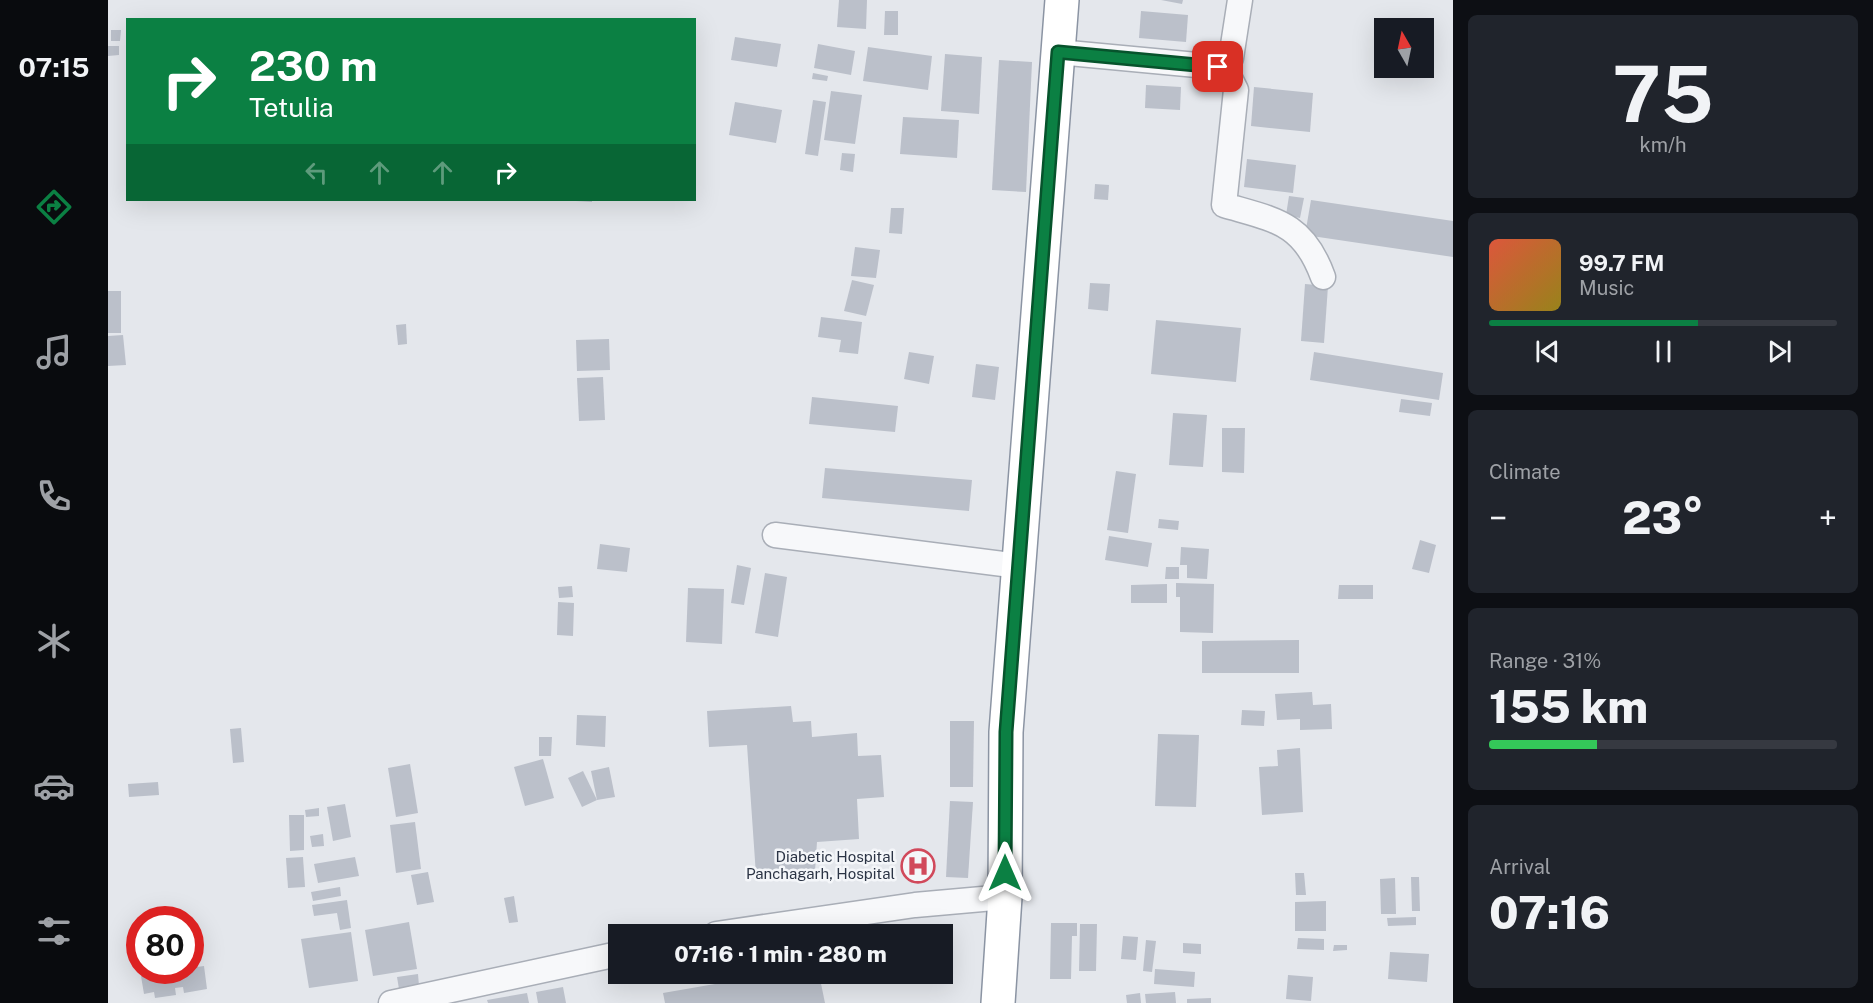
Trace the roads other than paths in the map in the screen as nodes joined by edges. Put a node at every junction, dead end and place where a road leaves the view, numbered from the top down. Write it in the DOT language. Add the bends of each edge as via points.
graph roads {
  1 [pos="1062,0"];
  2 [pos="1240,0"];
  3 [pos="1058,52"];
  4 [pos="1218,67"];
  5 [pos="1323,277"];
  6 [pos="775,535"];
  7 [pos="1019,566"];
  8 [pos="1005,897"];
  9 [pos="785,924"];
  10 [pos="608,956"];
  11 [pos="391,1003"];
  12 [pos="998,1003"];
  1 -- 3 [label="highway"];
  2 -- 4 [label="street" via="1231,58"];
  3 -- 4 [label="street"];
  3 -- 7 [label="highway"];
  4 -- 5 [label="street" via="1229,76 1236,90 1224,205 1289,226 1316,257"];
  6 -- 7 [label="street"];
  7 -- 8 [label="highway" via="1006,732"];
  8 -- 9 [label="street" via="915,905"];
  8 -- 12 [label="highway"];
  10 -- 11 [label="street"];
}
